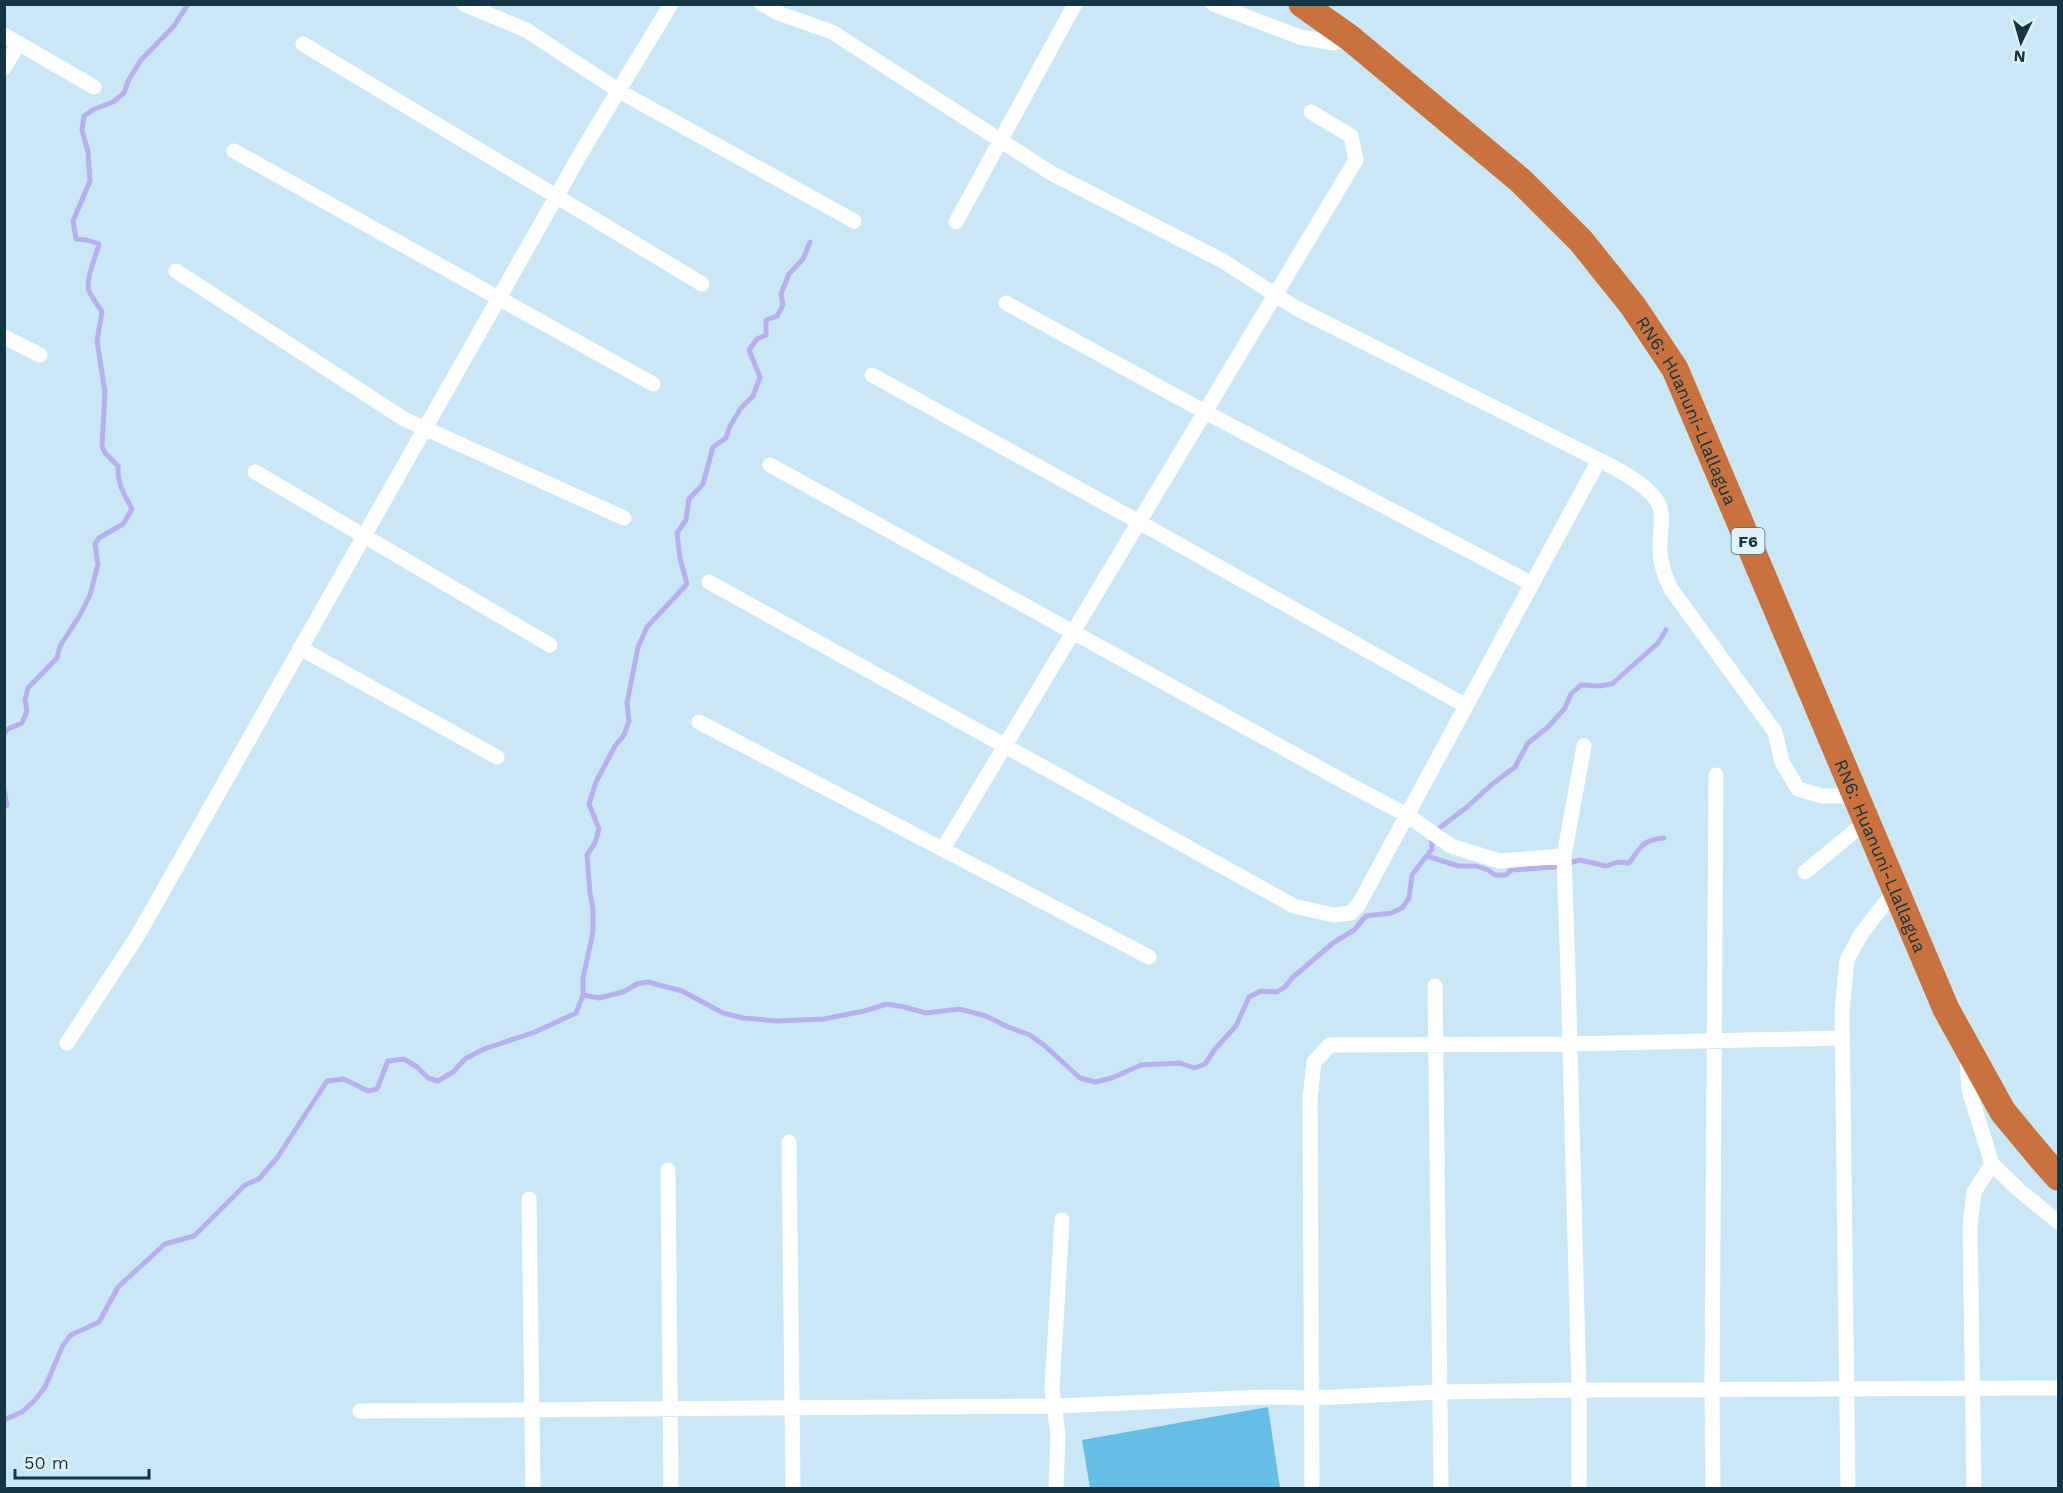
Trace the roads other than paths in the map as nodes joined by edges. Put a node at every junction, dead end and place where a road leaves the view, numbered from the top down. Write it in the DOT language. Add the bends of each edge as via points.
graph roads {
  1 [pos="464,4"];
  2 [pos="671,4"];
  3 [pos="762,4"];
  4 [pos="1075,4"];
  5 [pos="1213,4"];
  6 [pos="1302,4"];
  7 [pos="4,35"];
  8 [pos="1350,38"];
  9 [pos="19,43"];
  10 [pos="303,44"];
  11 [pos="4,68"];
  12 [pos="94,87"];
  13 [pos="619,91"];
  14 [pos="1311,112"];
  15 [pos="1000,140"];
  16 [pos="234,151"];
  17 [pos="556,197"];
  18 [pos="854,221"];
  19 [pos="956,222"];
  20 [pos="176,271"];
  21 [pos="702,284"];
  22 [pos="1275,295"];
  23 [pos="498,299"];
  24 [pos="1006,303"];
  25 [pos="4,337"];
  26 [pos="40,355"];
  27 [pos="872,375"];
  28 [pos="653,384"];
  29 [pos="1205,412"];
  30 [pos="424,428"];
  31 [pos="1599,460"];
  32 [pos="770,465"];
  33 [pos="255,472"];
  34 [pos="624,518"];
  35 [pos="1139,522"];
  36 [pos="364,536"];
  37 [pos="709,582"];
  38 [pos="1532,584"];
  39 [pos="1074,632"];
  40 [pos="550,645"];
  41 [pos="300,648"];
  42 [pos="1466,706"];
  43 [pos="699,722"];
  44 [pos="1006,746"];
  45 [pos="1584,746"];
  46 [pos="497,757"];
  47 [pos="1716,775"];
  48 [pos="1856,796"];
  49 [pos="1407,815"];
  50 [pos="1867,822"];
  51 [pos="943,849"];
  52 [pos="1564,856"];
  53 [pos="1805,872"];
  54 [pos="1896,889"];
  55 [pos="1149,957"];
  56 [pos="1435,986"];
  57 [pos="1841,1038"];
  58 [pos="1715,1040"];
  59 [pos="67,1043"];
  60 [pos="1436,1044"];
  61 [pos="1570,1044"];
  62 [pos="1967,1046"];
  63 [pos="789,1142"];
  64 [pos="1992,1164"];
  65 [pos="668,1170"];
  66 [pos="2058,1177"];
  67 [pos="529,1199"];
  68 [pos="1062,1220"];
  69 [pos="2058,1222"];
  70 [pos="1712,1388"];
  71 [pos="2058,1388"];
  72 [pos="1974,1389"];
  73 [pos="1579,1390"];
  74 [pos="1847,1390"];
  75 [pos="1439,1392"];
  76 [pos="1313,1398"];
  77 [pos="1054,1406"];
  78 [pos="792,1408"];
  79 [pos="670,1409"];
  80 [pos="532,1410"];
  81 [pos="360,1411"];
  82 [pos="533,1488"];
  83 [pos="671,1488"];
  84 [pos="793,1488"];
  85 [pos="1056,1488"];
  86 [pos="1312,1488"];
  87 [pos="1441,1488"];
  88 [pos="1579,1488"];
  89 [pos="1713,1488"];
  90 [pos="1848,1488"];
  91 [pos="1974,1488"];
  1 -- 13 [label="street" via="526,30"];
  2 -- 13 [label="street"];
  3 -- 15 [label="street" via="832,32"];
  4 -- 15 [label="street"];
  5 -- 8 [label="street" via="1300,37 1334,43"];
  6 -- 8 [label="highway, RN6: Huanuni-Llallagua / F6"];
  7 -- 9 [label="street"];
  8 -- 48 [label="highway, RN6: Huanuni-Llallagua / F6" via="1521,181 1581,241 1633,306 1675,369"];
  9 -- 11 [label="street"];
  9 -- 12 [label="street"];
  10 -- 17 [label="street"];
  13 -- 17 [label="street"];
  13 -- 18 [label="street"];
  14 -- 22 [label="street" via="1351,136 1356,160"];
  15 -- 19 [label="street"];
  15 -- 22 [label="street" via="1051,173 1223,261"];
  16 -- 23 [label="street"];
  17 -- 21 [label="street"];
  17 -- 23 [label="street"];
  20 -- 30 [label="street" via="404,419"];
  22 -- 29 [label="street"];
  22 -- 31 [label="street"];
  23 -- 28 [label="street"];
  23 -- 30 [label="street"];
  24 -- 29 [label="street"];
  25 -- 26 [label="street"];
  27 -- 35 [label="street"];
  29 -- 35 [label="street"];
  29 -- 38 [label="street"];
  30 -- 34 [label="street"];
  30 -- 36 [label="street"];
  31 -- 38 [label="street"];
  31 -- 48 [label="street" via="1641,484 1659,504 1662,571 1775,732 1782,762 1798,789 1822,796"];
  32 -- 39 [label="street"];
  33 -- 36 [label="street"];
  35 -- 39 [label="street"];
  35 -- 42 [label="street"];
  36 -- 40 [label="street"];
  36 -- 41 [label="street"];
  37 -- 44 [label="street"];
  38 -- 42 [label="street"];
  39 -- 44 [label="street"];
  39 -- 49 [label="street"];
  41 -- 46 [label="street"];
  41 -- 59 [label="street" via="138,935"];
  42 -- 49 [label="street"];
  43 -- 51 [label="street"];
  44 -- 49 [label="street" via="1294,906 1333,915 1351,913 1359,904"];
  44 -- 51 [label="street"];
  45 -- 52 [label="street"];
  47 -- 58 [label="street"];
  48 -- 50 [label="highway, RN6: Huanuni-Llallagua / F6"];
  49 -- 52 [label="street" via="1451,846 1499,861"];
  50 -- 53 [label="street"];
  50 -- 54 [label="highway, RN6: Huanuni-Llallagua / F6"];
  51 -- 55 [label="street"];
  52 -- 61 [label="street"];
  54 -- 57 [label="street" via="1861,934 1847,960"];
  54 -- 62 [label="highway, RN6: Huanuni-Llallagua / F6" via="1946,1009"];
  56 -- 60 [label="street"];
  57 -- 58 [label="street"];
  57 -- 74 [label="street"];
  58 -- 61 [label="street"];
  58 -- 70 [label="street"];
  60 -- 61 [label="street"];
  60 -- 75 [label="street"];
  60 -- 76 [label="street" via="1330,1045 1314,1062 1310,1099"];
  61 -- 73 [label="street"];
  62 -- 64 [label="street" via="1969,1090"];
  62 -- 66 [label="highway, RN6: Huanuni-Llallagua / F6" via="2003,1112"];
  63 -- 78 [label="street"];
  64 -- 69 [label="street"];
  64 -- 72 [label="street" via="1974,1192 1970,1226"];
  65 -- 79 [label="street"];
  67 -- 80 [label="street"];
  68 -- 77 [label="street"];
  70 -- 73 [label="street"];
  70 -- 74 [label="street"];
  70 -- 89 [label="street"];
  71 -- 72 [label="street"];
  72 -- 74 [label="street"];
  72 -- 91 [label="street"];
  73 -- 75 [label="street"];
  73 -- 88 [label="street"];
  74 -- 90 [label="street"];
  75 -- 76 [label="street"];
  75 -- 87 [label="street"];
  76 -- 77 [label="street"];
  76 -- 86 [label="street"];
  77 -- 78 [label="street"];
  77 -- 85 [label="street" via="1058,1435"];
  78 -- 79 [label="street"];
  78 -- 84 [label="street"];
  79 -- 80 [label="street"];
  79 -- 83 [label="street"];
  80 -- 81 [label="street"];
  80 -- 82 [label="street"];
}
